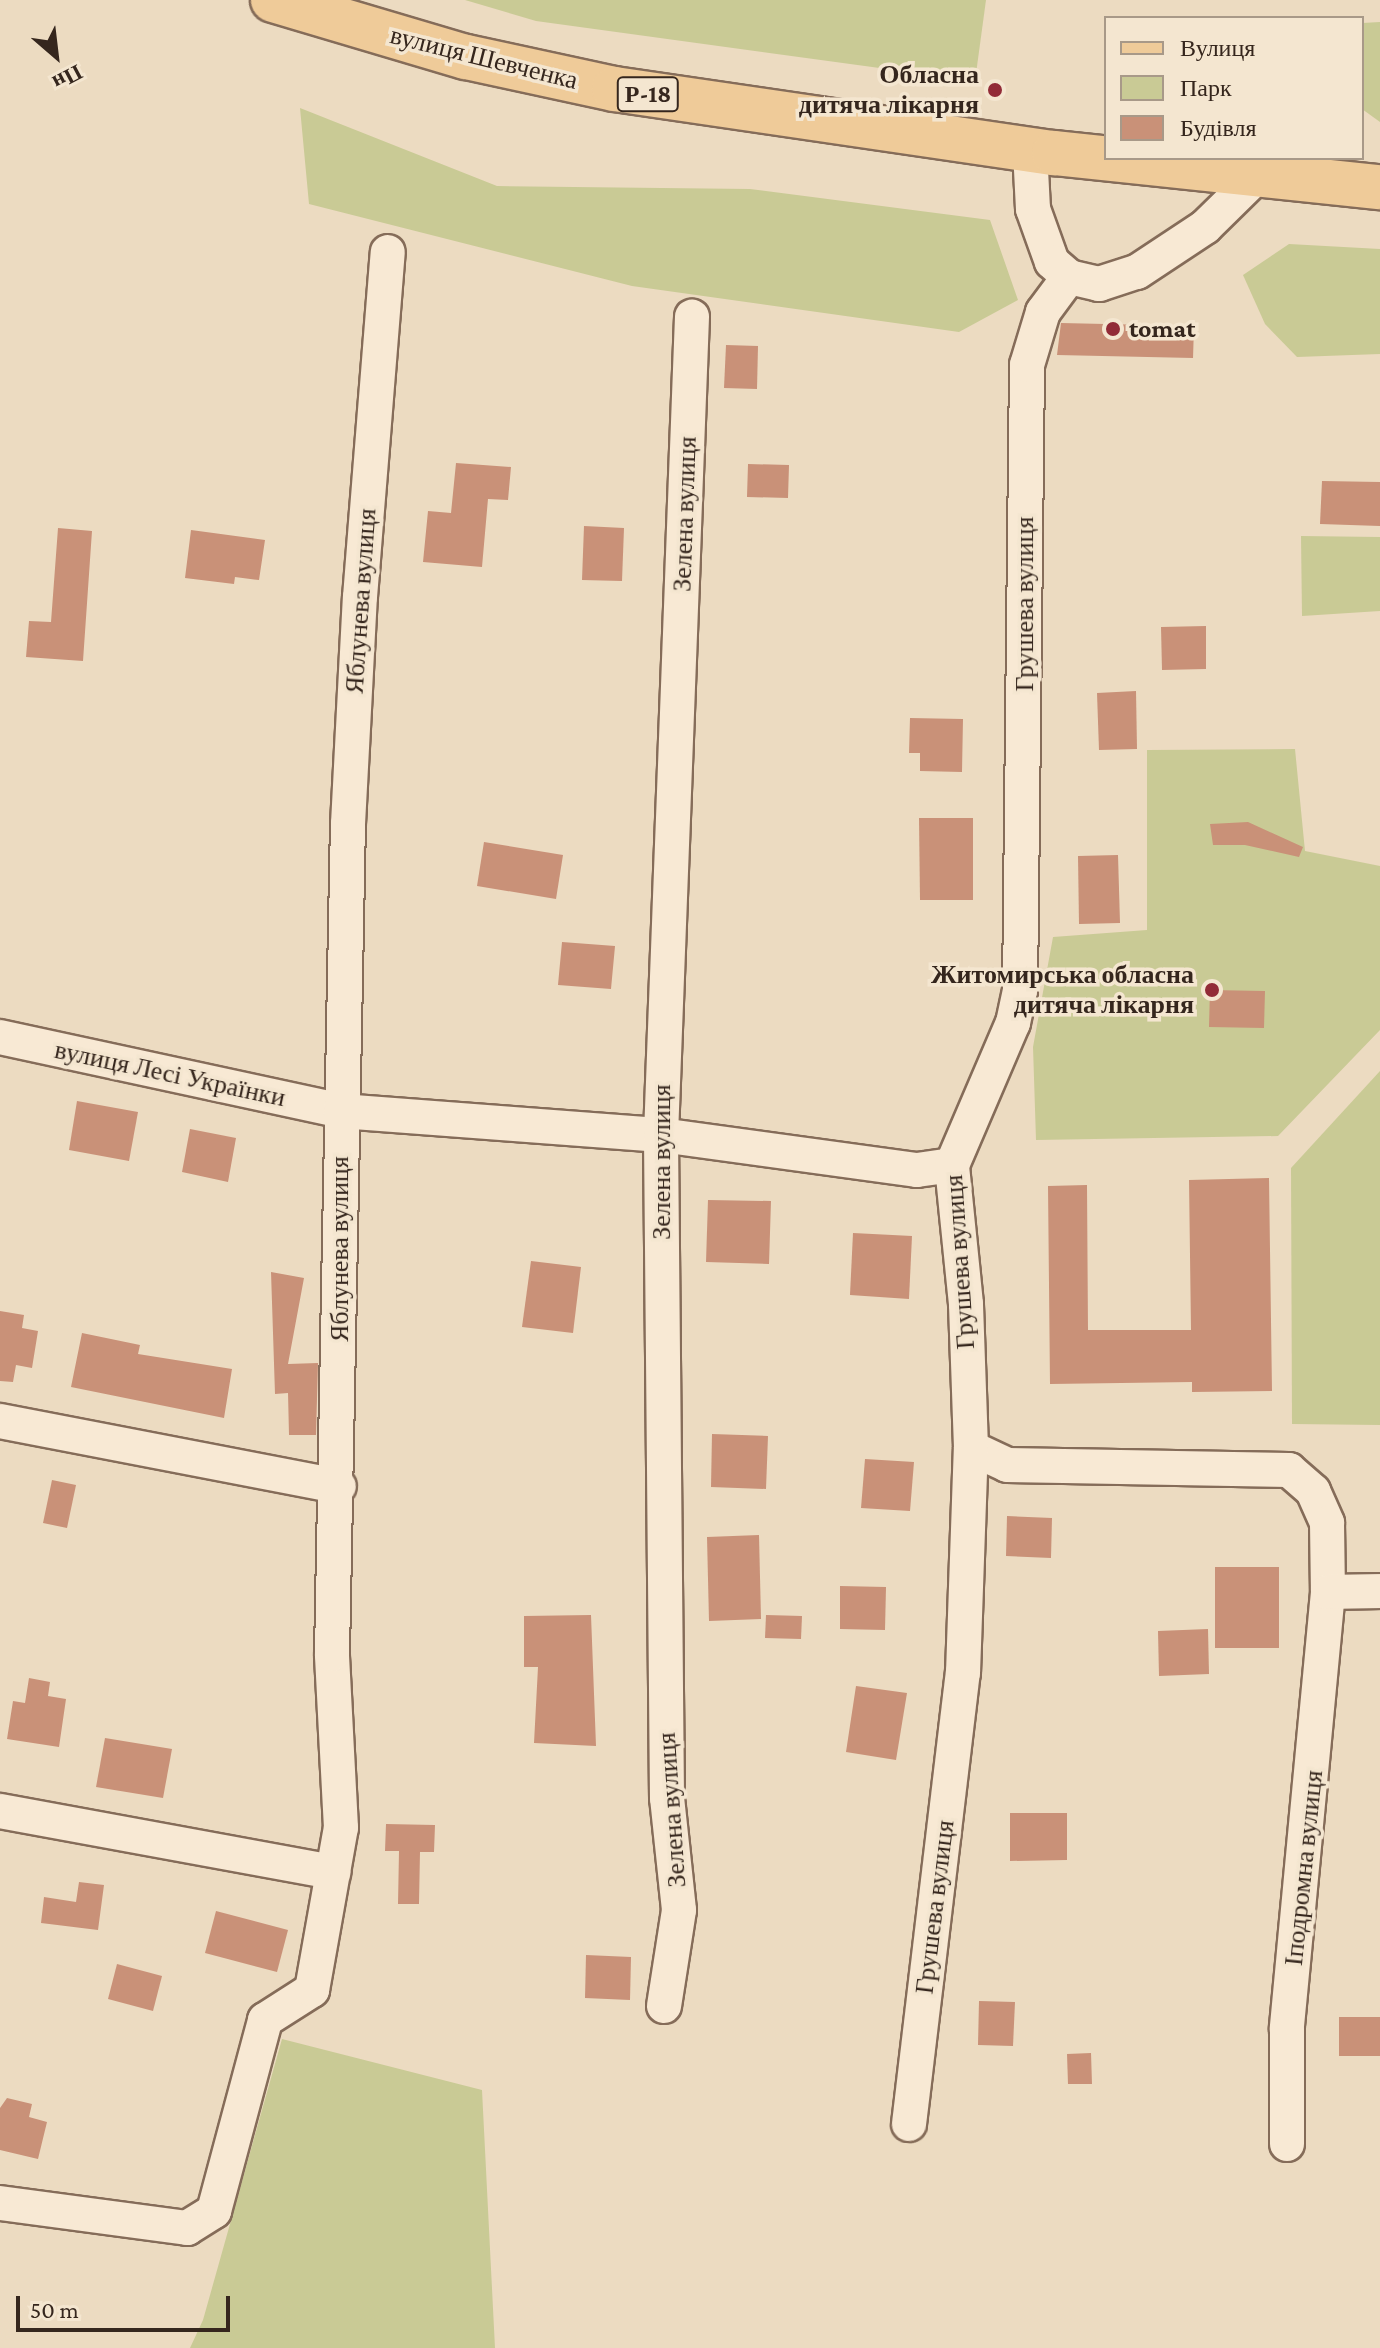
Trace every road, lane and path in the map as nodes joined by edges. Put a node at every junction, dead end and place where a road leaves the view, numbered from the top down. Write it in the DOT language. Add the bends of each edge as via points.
graph roads {
  1 [pos="273,0"];
  2 [pos="319,7"];
  3 [pos="1030,150"];
  4 [pos="1104,158"];
  5 [pos="1117,160"];
  6 [pos="1257,176"];
  7 [pos="1380,187"];
  8 [pos="388,252"];
  9 [pos="1069,277"];
  10 [pos="692,317"];
  11 [pos="0,1037"];
  12 [pos="341,1111"];
  13 [pos="661,1135"];
  14 [pos="952,1165"];
  15 [pos="0,1421"];
  16 [pos="971,1448"];
  17 [pos="339,1486"];
  18 [pos="1380,1591"];
  19 [pos="1328,1592"];
  20 [pos="0,1811"];
  21 [pos="333,1872"];
  22 [pos="664,2006"];
  23 [pos="909,2124"];
  24 [pos="1287,2144"];
  25 [pos="0,2203"];
  1 -- 2 [label="main road, вулиця Шевченка / Р-18"];
  2 -- 3 [label="main road, вулиця Шевченка / Р-18" via="466,57 614,89"];
  3 -- 4 [label="main road, Р-18"];
  3 -- 9 [label="street" via="1039,237 1052,262"];
  5 -- 6 [label="main road, Р-18"];
  6 -- 7 [label="main road, Р-18"];
  6 -- 9 [label="street" via="1205,227 1137,272 1099,284"];
  8 -- 12 [label="street, Яблунева вулиця" via="360,597"];
  9 -- 14 [label="street, Грушева вулиця" via="1043,312 1027,365 1020,991 1013,1023"];
  10 -- 13 [label="street, Зелена вулиця"];
  11 -- 12 [label="street, вулиця Лесі Українки"];
  12 -- 13 [label="street, вулиця Лесі Українки"];
  12 -- 17 [label="street, Яблунева вулиця"];
  13 -- 14 [label="street, вулиця Лесі Українки" via="917,1170"];
  13 -- 22 [label="street, Зелена вулиця" via="667,1798 679,1910"];
  14 -- 16 [label="street, Грушева вулиця" via="966,1304"];
  15 -- 17 [label="street"];
  16 -- 19 [label="street, Іподромна вулиця" via="1007,1465 1289,1470 1313,1491 1327,1523"];
  16 -- 23 [label="street, Грушева вулиця" via="963,1673"];
  17 -- 21 [label="street, Яблунева вулиця" via="332,1654 341,1828"];
  18 -- 19 [label="street"];
  19 -- 24 [label="street, Іподромна вулиця" via="1287,2029"];
  20 -- 21 [label="street"];
  21 -- 25 [label="street, Яблунева вулиця" via="312,1990 265,2020 214,2211 187,2228"];
}
